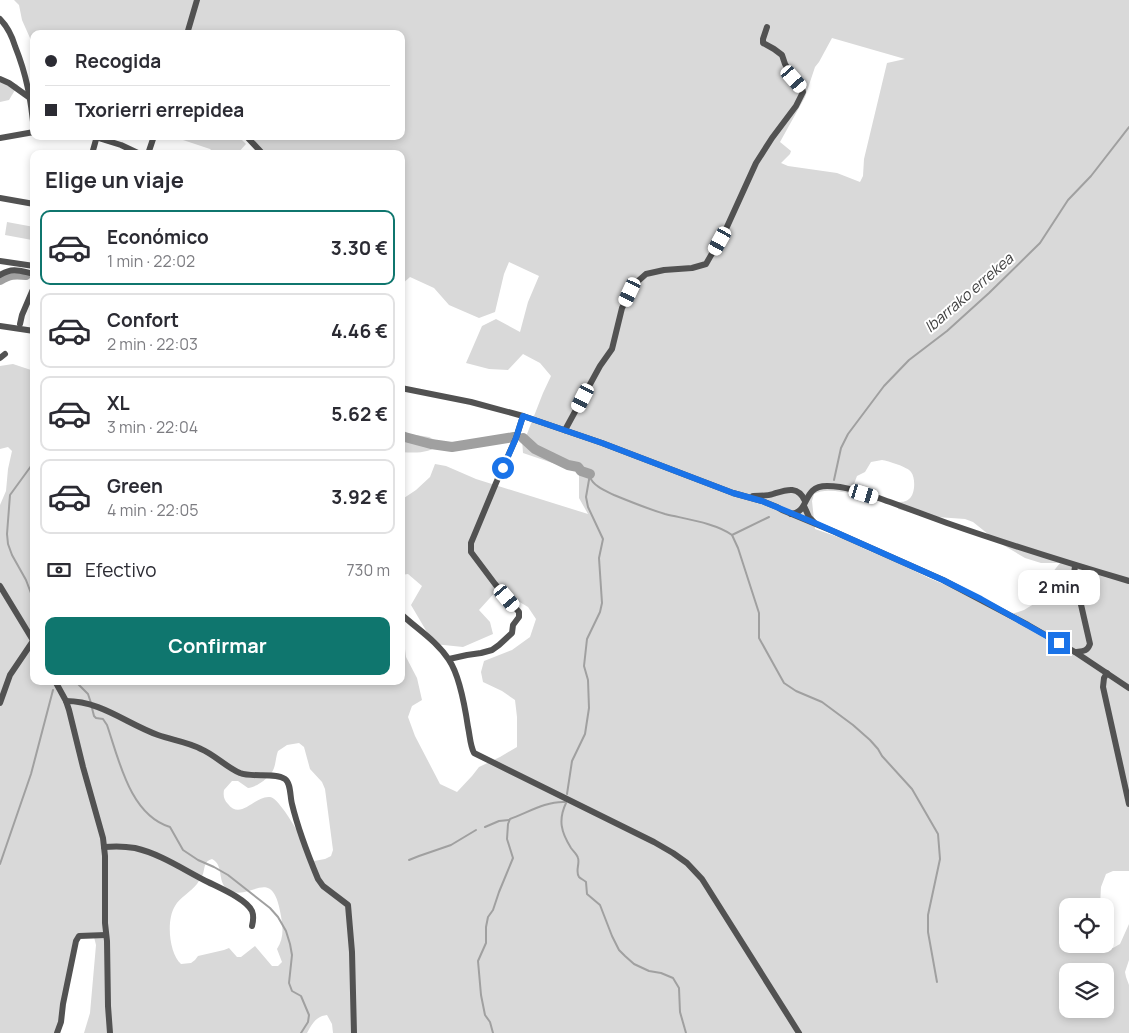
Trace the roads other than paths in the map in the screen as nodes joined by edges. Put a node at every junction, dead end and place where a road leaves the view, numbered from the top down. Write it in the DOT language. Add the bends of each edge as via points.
graph roads {
  1 [pos="198,0"];
  2 [pos="0,19"];
  3 [pos="767,27"];
  4 [pos="188,30"];
  5 [pos="0,79"];
  6 [pos="30,98"];
  7 [pos="30,133"];
  8 [pos="0,138"];
  9 [pos="105,140"];
  10 [pos="250,140"];
  11 [pos="132,150"];
  12 [pos="259,150"];
  13 [pos="0,198"];
  14 [pos="30,203"];
  15 [pos="0,261"];
  16 [pos="30,265"];
  17 [pos="30,273"];
  18 [pos="0,275"];
  19 [pos="30,296"];
  20 [pos="20,324"];
  21 [pos="0,326"];
  22 [pos="30,330"];
  23 [pos="405,389"];
  24 [pos="523,416"];
  25 [pos="565,430"];
  26 [pos="775,494"];
  27 [pos="746,497"];
  28 [pos="804,503"];
  29 [pos="777,507"];
  30 [pos="790,513"];
  31 [pos="815,523"];
  32 [pos="1076,566"];
  33 [pos="1129,581"];
  34 [pos="0,586"];
  35 [pos="405,618"];
  36 [pos="30,637"];
  37 [pos="30,646"];
  38 [pos="1075,652"];
  39 [pos="449,659"];
  40 [pos="1106,673"];
  41 [pos="58,685"];
  42 [pos="1129,688"];
  43 [pos="66,701"];
  44 [pos="0,703"];
  45 [pos="1129,804"];
  46 [pos="104,847"];
  47 [pos="252,926"];
  48 [pos="106,935"];
  49 [pos="58,1033"];
  50 [pos="110,1033"];
  51 [pos="354,1033"];
  52 [pos="799,1033"];
  1 -- 4 [label="street"];
  2 -- 6 [label="street" via="11,34"];
  3 -- 25 [label="street" via="763,43 782,55 802,88 796,106 756,163 706,264 646,274 637,282 622,308 612,349"];
  5 -- 6 [label="street"];
  7 -- 8 [label="street"];
  9 -- 11 [label="street"];
  10 -- 12 [label="street"];
  13 -- 14 [label="street"];
  15 -- 16 [label="street"];
  17 -- 18 [label="street" via="8,270"];
  19 -- 20 [label="street"];
  21 -- 22 [label="street"];
  23 -- 24 [label="street"];
  24 -- 25 [label="street"];
  24 -- 39 [label="street" via="471,543 471,552 520,612 519,617 513,625 512,634 492,650"];
  25 -- 27 [label="street"];
  26 -- 27 [label="street"];
  26 -- 28 [label="street" via="794,490 802,494"];
  26 -- 29 [label="street" via="773,501"];
  27 -- 29 [label="street"];
  28 -- 30 [label="street" via="798,512"];
  28 -- 31 [label="street"];
  28 -- 32 [label="street" via="816,488 832,486 852,490"];
  29 -- 30 [label="street"];
  30 -- 31 [label="street"];
  31 -- 38 [label="street" via="943,580"];
  32 -- 33 [label="street"];
  32 -- 38 [label="street" via="1074,574 1090,644 1088,649"];
  34 -- 36 [label="street"];
  35 -- 39 [label="street"];
  37 -- 44 [label="street" via="10,676"];
  38 -- 40 [label="street"];
  39 -- 52 [label="street" via="457,675 474,754 654,842 687,863 702,880"];
  40 -- 42 [label="street"];
  40 -- 45 [label="street" via="1103,687"];
  41 -- 43 [label="street"];
  43 -- 46 [label="street"];
  43 -- 51 [label="street" via="108,710 157,735 200,748 242,774 286,779 295,819 318,879 322,886 348,905"];
  46 -- 47 [label="street" via="122,846 145,851 228,892 252,911"];
  46 -- 48 [label="street"];
  48 -- 49 [label="street" via="79,936 76,941"];
  48 -- 50 [label="street"];
}
